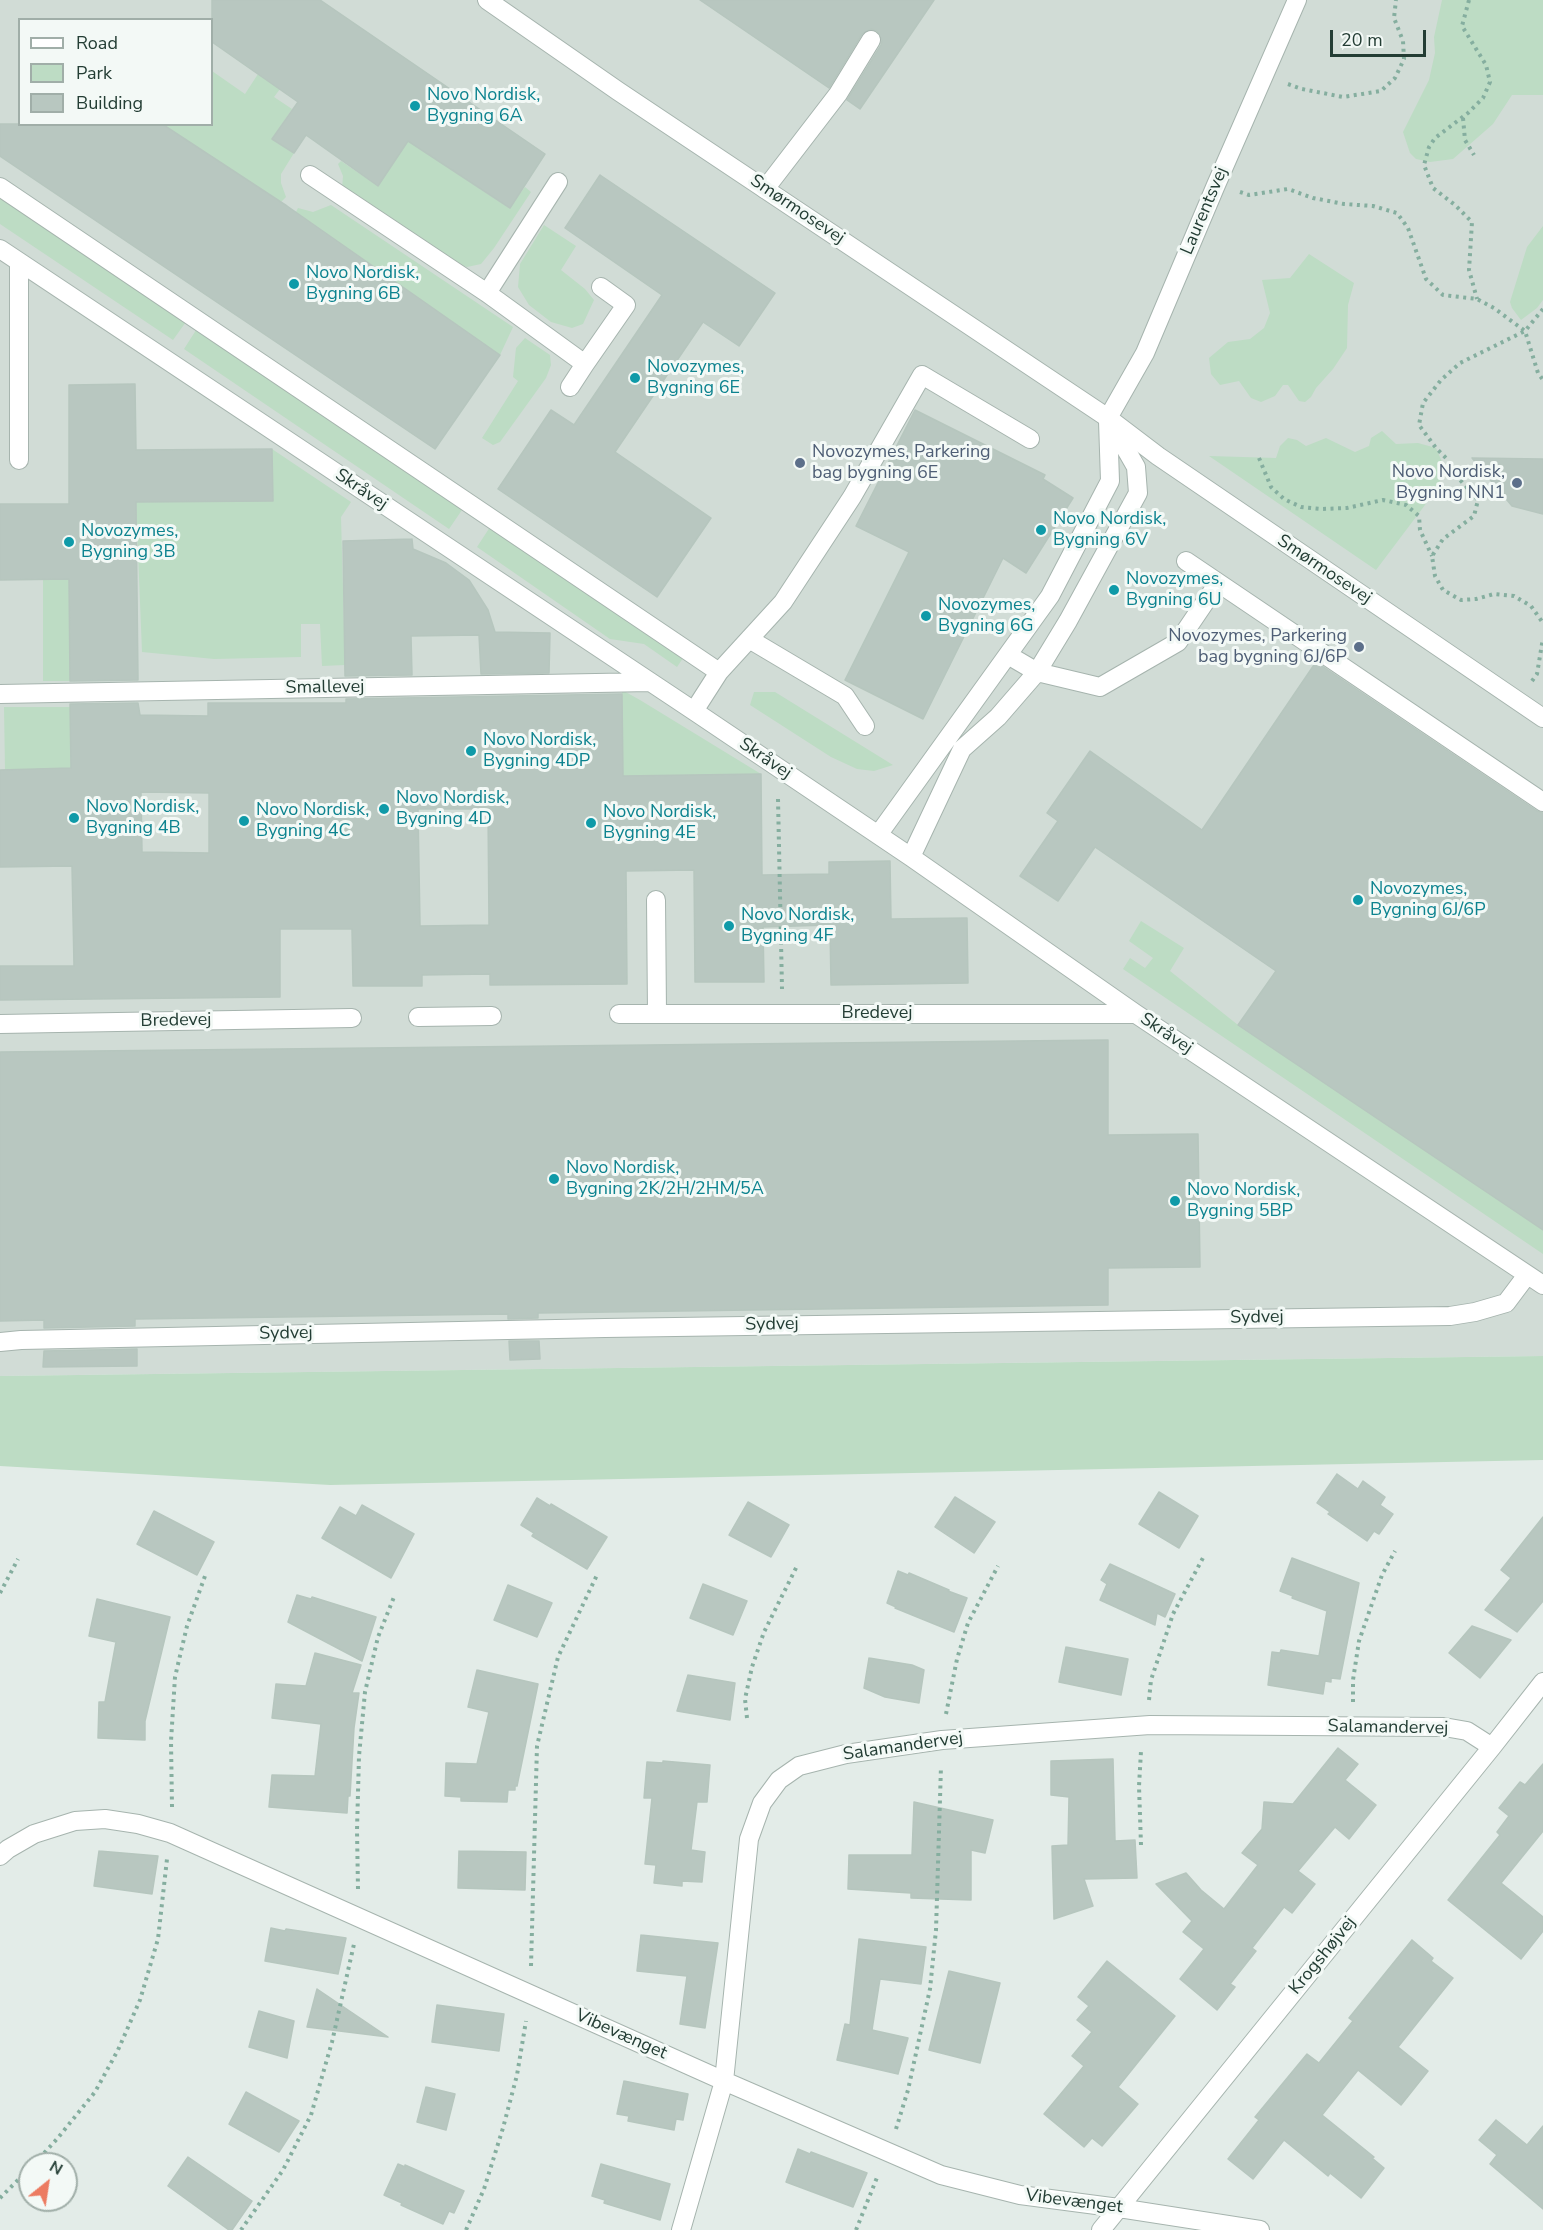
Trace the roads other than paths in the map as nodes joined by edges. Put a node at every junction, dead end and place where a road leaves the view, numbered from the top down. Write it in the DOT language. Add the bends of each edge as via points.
graph roads {
  1 [pos="487,0"];
  2 [pos="1297,0"];
  3 [pos="871,40"];
  4 [pos="310,175"];
  5 [pos="558,182"];
  6 [pos="0,187"];
  7 [pos="765,189"];
  8 [pos="0,249"];
  9 [pos="20,263"];
  10 [pos="602,287"];
  11 [pos="487,293"];
  12 [pos="585,363"];
  13 [pos="570,387"];
  14 [pos="1108,418"];
  15 [pos="1030,439"];
  16 [pos="19,460"];
  17 [pos="1186,561"];
  18 [pos="1218,584"];
  19 [pos="749,639"];
  20 [pos="1008,655"];
  21 [pos="719,672"];
  22 [pos="1037,672"];
  23 [pos="650,682"];
  24 [pos="0,694"];
  25 [pos="694,711"];
  26 [pos="1543,718"];
  27 [pos="865,726"];
  28 [pos="1543,802"];
  29 [pos="878,835"];
  30 [pos="911,857"];
  31 [pos="656,900"];
  32 [pos="657,1013"];
  33 [pos="619,1014"];
  34 [pos="1136,1014"];
  35 [pos="492,1016"];
  36 [pos="418,1017"];
  37 [pos="352,1018"];
  38 [pos="0,1024"];
  39 [pos="1527,1275"];
  40 [pos="1543,1285"];
  41 [pos="0,1342"];
  42 [pos="1543,1682"];
  43 [pos="1492,1747"];
  44 [pos="0,1856"];
  45 [pos="724,2081"];
  46 [pos="1119,2208"];
  47 [pos="681,2230"];
  48 [pos="1101,2230"];
  49 [pos="1260,2230"];
  1 -- 7 [label="street, Smørmosevej"];
  2 -- 14 [label="street, Laurentsvej" via="1145,354"];
  3 -- 7 [label="street" via="838,94"];
  4 -- 11 [label="street"];
  5 -- 11 [label="street"];
  6 -- 21 [label="street"];
  7 -- 14 [label="street, Smørmosevej"];
  8 -- 9 [label="street, Skråvej"];
  9 -- 16 [label="street"];
  9 -- 23 [label="street, Skråvej"];
  10 -- 12 [label="street" via="626,305"];
  11 -- 12 [label="street"];
  12 -- 13 [label="street"];
  14 -- 20 [label="street" via="1110,481 1050,596"];
  14 -- 22 [label="street, Smørmosevej" via="1136,467 1138,493"];
  14 -- 26 [label="street, Smørmosevej"];
  15 -- 19 [label="street" via="922,375 796,583"];
  17 -- 18 [label="street"];
  18 -- 22 [label="street" via="1178,642 1100,687"];
  18 -- 28 [label="street"];
  19 -- 21 [label="street"];
  19 -- 27 [label="street" via="845,696"];
  20 -- 22 [label="street"];
  20 -- 29 [label="street"];
  21 -- 25 [label="street"];
  22 -- 30 [label="street, Smørmosevej" via="998,717 962,750"];
  23 -- 24 [label="street, Smallevej"];
  23 -- 25 [label="street, Skråvej"];
  25 -- 29 [label="street, Skråvej"];
  29 -- 30 [label="street, Skråvej"];
  30 -- 34 [label="street, Skråvej"];
  31 -- 32 [label="street"];
  32 -- 33 [label="street, Bredevej"];
  32 -- 34 [label="street, Bredevej"];
  34 -- 39 [label="street, Skråvej"];
  35 -- 36 [label="street"];
  37 -- 38 [label="street, Bredevej"];
  39 -- 40 [label="street, Skråvej"];
  39 -- 41 [label="street, Sydvej" via="1506,1303 1450,1316 605,1328"];
  42 -- 43 [label="street, Krogshøjvej"];
  43 -- 45 [label="street, Salamandervej" via="1467,1731 1444,1727 1147,1725 942,1740 846,1754 799,1766 779,1780 762,1803 749,1839"];
  43 -- 46 [label="street, Krogshøjvej"];
  44 -- 45 [label="street, Vibevænget" via="34,1834 75,1821 105,1819 170,1833"];
  45 -- 46 [label="street, Vibevænget" via="942,2175 1020,2195"];
  45 -- 47 [label="street, Salamandervej"];
  46 -- 48 [label="street, Krogshøjvej"];
  46 -- 49 [label="street, Vibevænget"];
}
